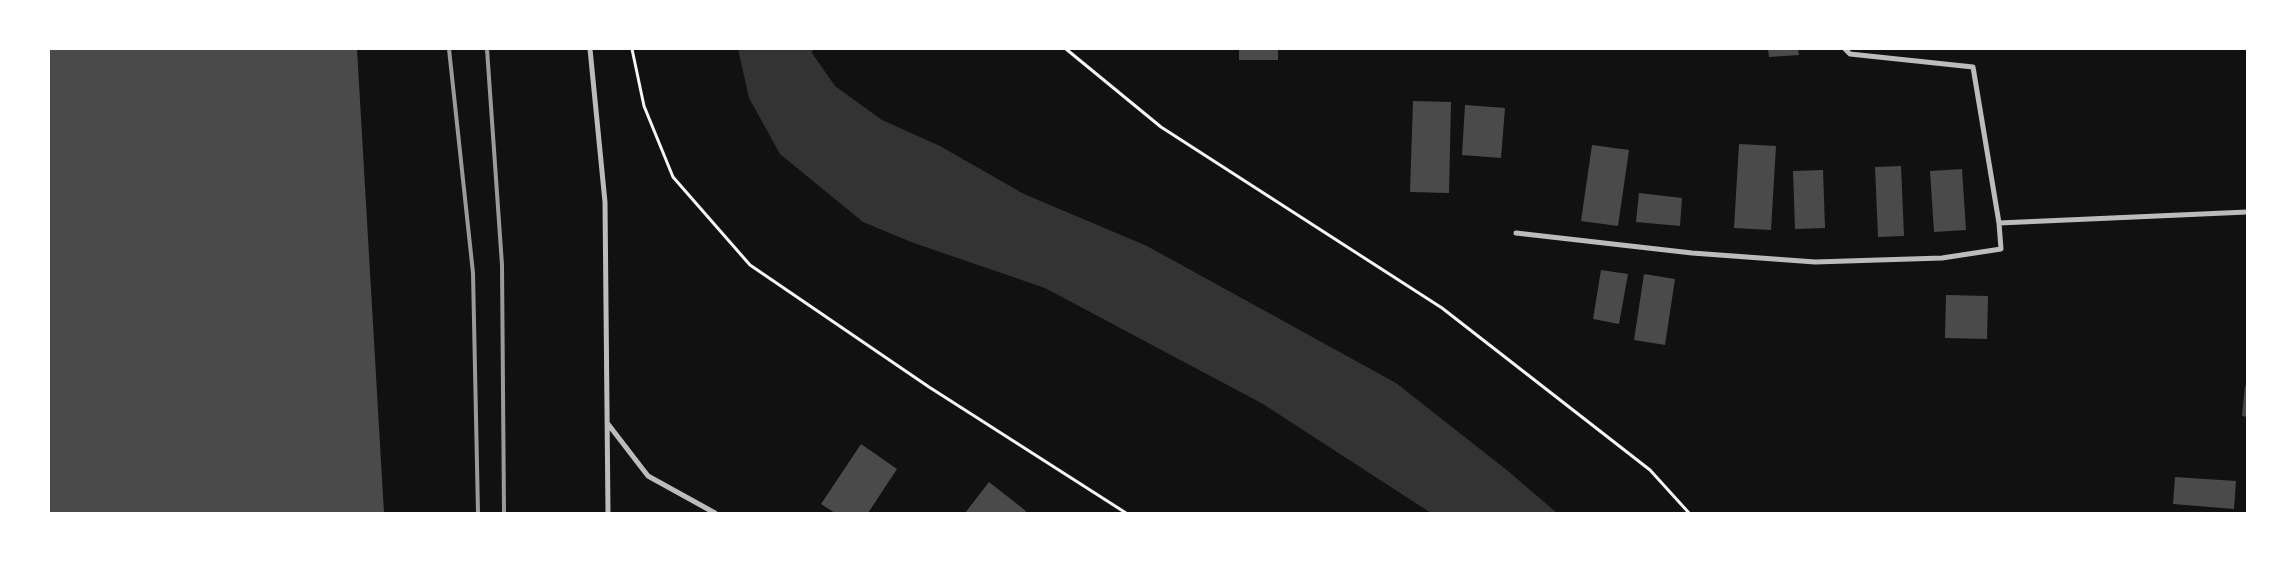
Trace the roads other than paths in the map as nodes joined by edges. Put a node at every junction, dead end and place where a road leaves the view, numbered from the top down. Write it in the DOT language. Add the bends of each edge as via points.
graph roads {
  1 [pos="590,49"];
  2 [pos="1845,49"];
  3 [pos="2247,212"];
  4 [pos="1999,223"];
  5 [pos="1516,233"];
  6 [pos="607,424"];
  7 [pos="608,513"];
  8 [pos="715,513"];
  1 -- 6 [label="street" via="605,202"];
  2 -- 4 [label="street" via="1850,54 1973,67"];
  3 -- 4 [label="street"];
  4 -- 5 [label="street" via="2001,249 1942,258 1815,262 1692,253"];
  6 -- 7 [label="street"];
  6 -- 8 [label="street" via="648,476"];
}
